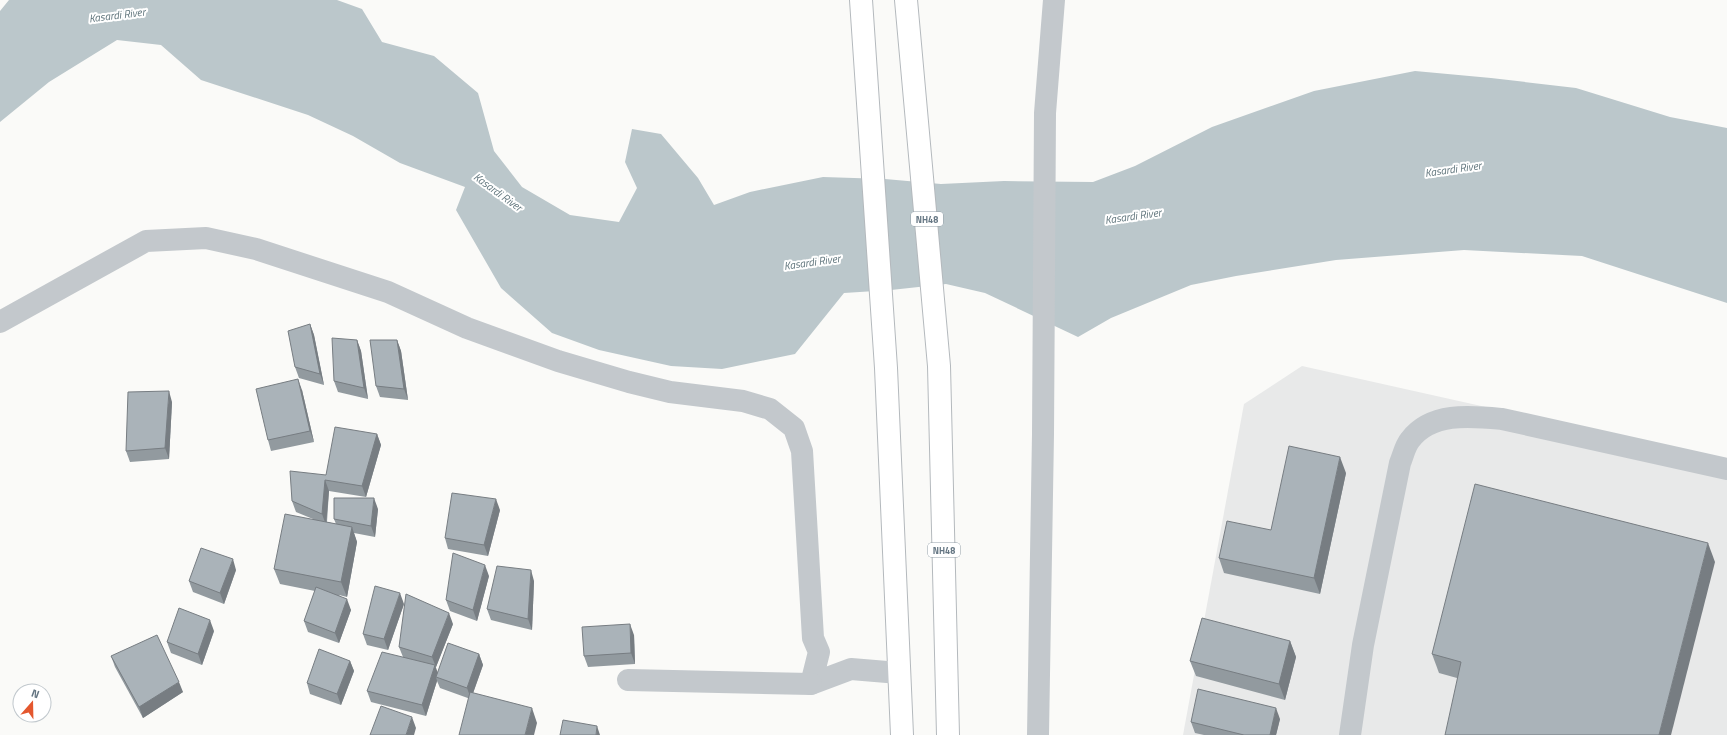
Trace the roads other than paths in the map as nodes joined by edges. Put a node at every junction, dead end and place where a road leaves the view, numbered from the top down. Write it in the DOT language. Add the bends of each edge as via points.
graph roads {
  1 [pos="860,0"];
  2 [pos="906,0"];
  3 [pos="1054,0"];
  4 [pos="0,322"];
  5 [pos="1727,469"];
  6 [pos="899,673"];
  7 [pos="628,680"];
  8 [pos="811,684"];
  9 [pos="902,735"];
  10 [pos="948,735"];
  11 [pos="1038,735"];
  12 [pos="1350,735"];
  1 -- 6 [label="highway" via="886,368"];
  2 -- 10 [label="highway, NH48" via="939,366"];
  3 -- 11 [label="street" via="1045,113"];
  4 -- 8 [label="street" via="146,241 206,238 256,249 388,292 467,328 558,361 670,392 743,400 770,410 794,428 802,451 812,638 819,652"];
  5 -- 12 [label="street" via="1502,419 1470,416 1437,420 1422,428 1409,441 1400,463 1363,645"];
  6 -- 8 [label="street" via="851,669"];
  6 -- 9 [label="highway"];
  7 -- 8 [label="street"];
}
